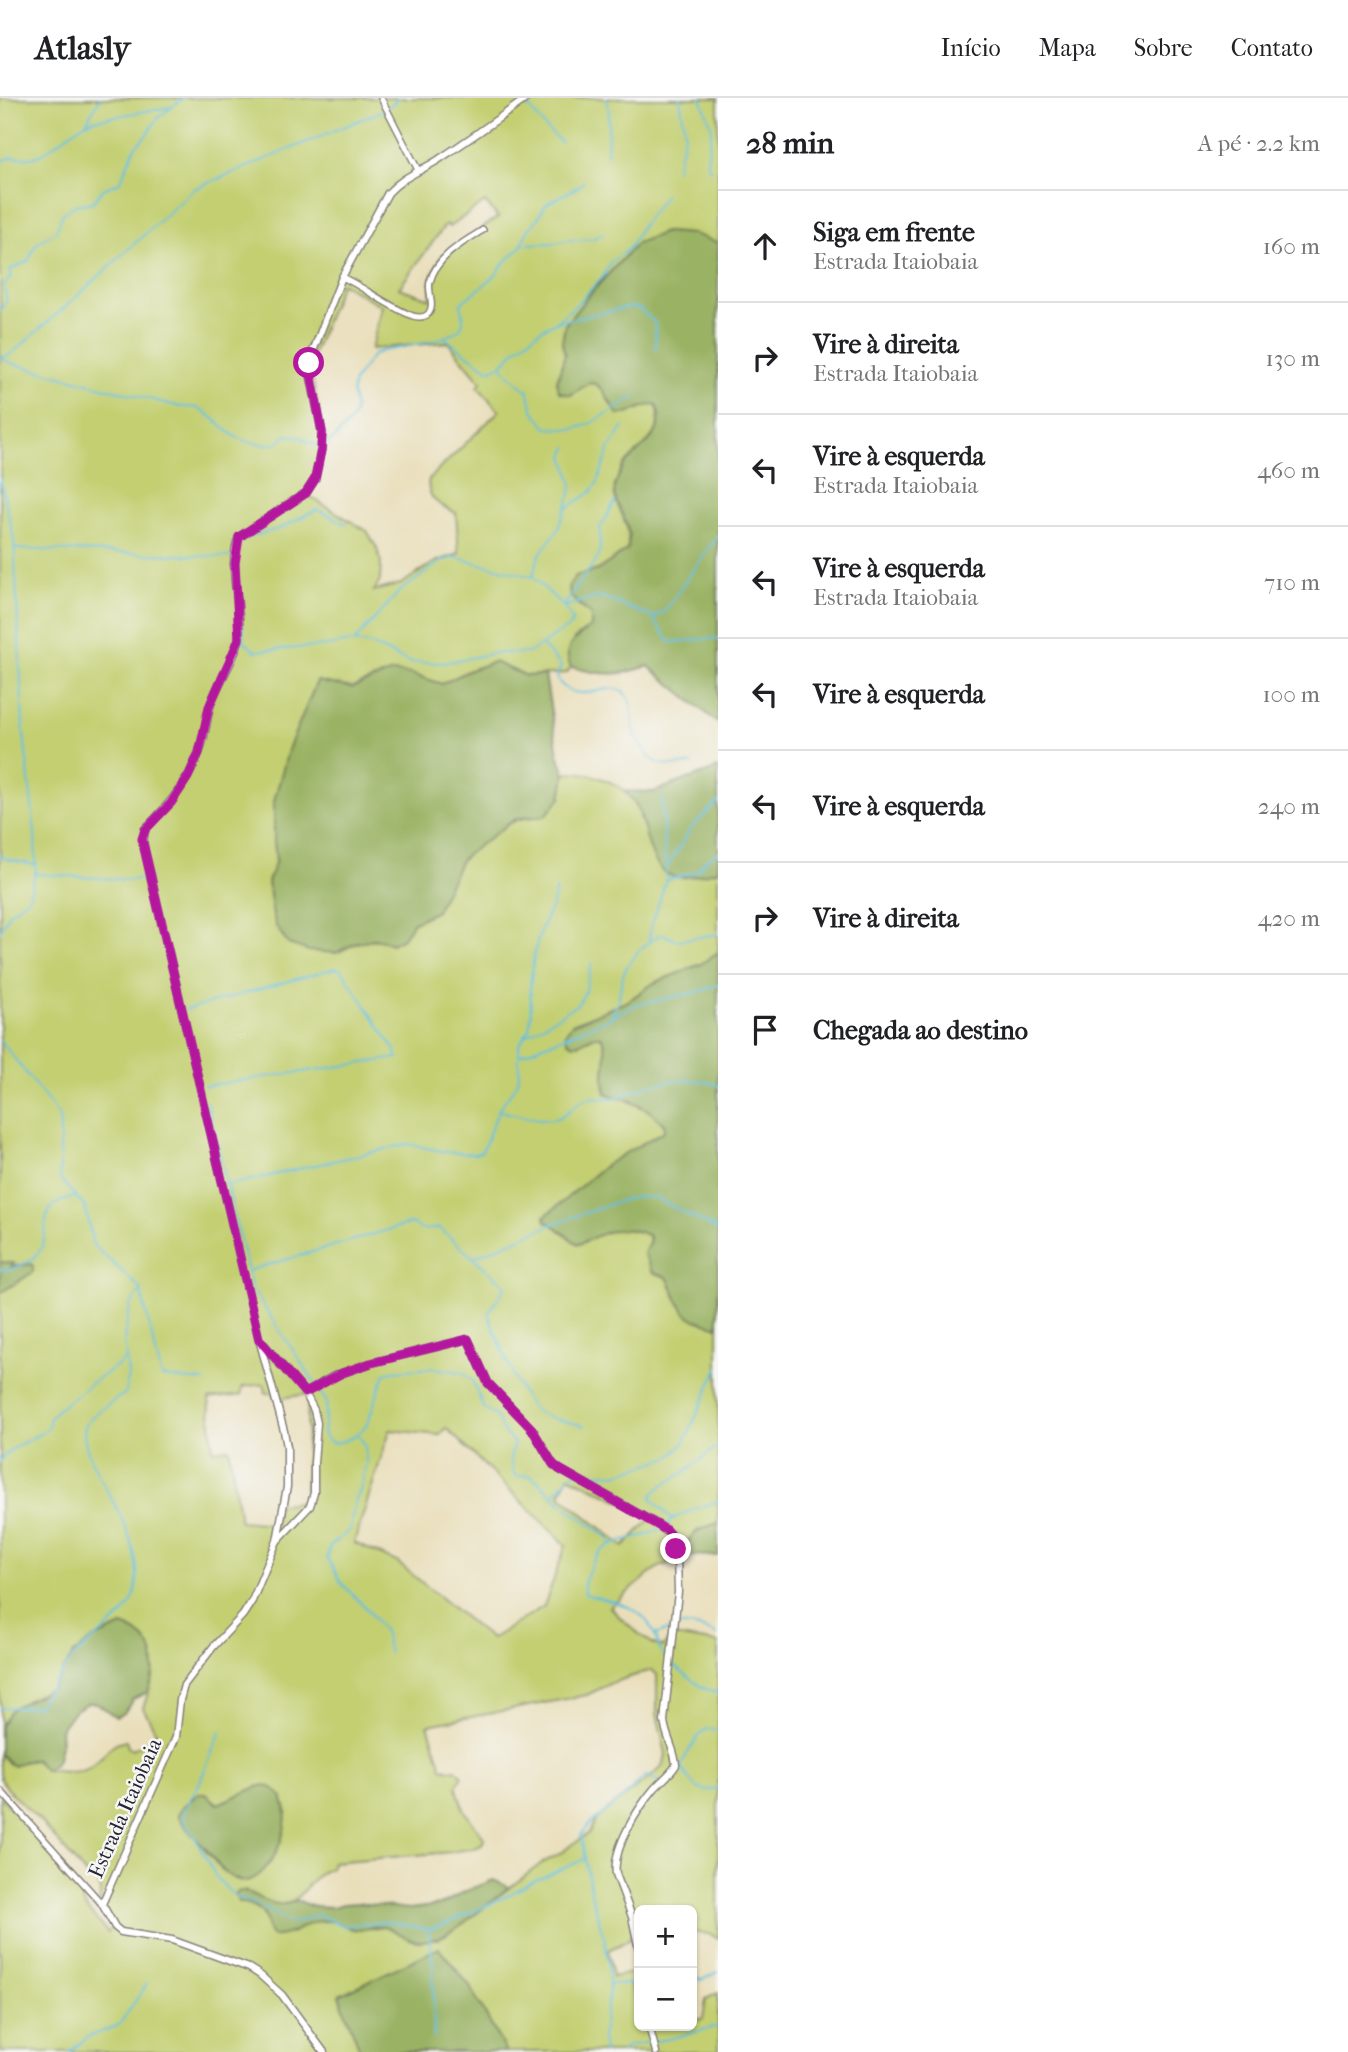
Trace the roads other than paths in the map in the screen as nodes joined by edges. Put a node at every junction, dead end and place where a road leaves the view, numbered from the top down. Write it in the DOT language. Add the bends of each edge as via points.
graph roads {
  1 [pos="381,98"];
  2 [pos="527,98"];
  3 [pos="418,170"];
  4 [pos="483,230"];
  5 [pos="342,277"];
  6 [pos="259,1339"];
  7 [pos="305,1393"];
  8 [pos="277,1541"];
  9 [pos="0,1790"];
  10 [pos="102,1905"];
  11 [pos="634,1926"];
  12 [pos="650,2031"];
  13 [pos="324,2052"];
  14 [pos="656,2052"];
  1 -- 3 [label="street"];
  2 -- 3 [label="street, Estrada Itaiobaia"];
  3 -- 5 [label="street, Estrada Itaiobaia" via="388,193"];
  4 -- 5 [label="street" via="460,243 437,268 429,286 431,309 425,316 410,316"];
  5 -- 6 [label="street, Estrada Itaiobaia" via="309,363 322,432 315,479 306,493 239,537 235,563 239,639 209,707 199,753 188,777 142,839"];
  6 -- 7 [label="street"];
  6 -- 8 [label="street, Estrada Itaiobaia" via="286,1447 287,1487"];
  7 -- 8 [label="street" via="317,1417 314,1493 310,1506"];
  7 -- 11 [label="street" via="371,1363 468,1339 488,1383 532,1429 553,1464 671,1536 678,1592 664,1721 676,1765 648,1797 615,1857"];
  8 -- 10 [label="street, Estrada Itaiobaia" via="248,1608 184,1685 176,1737"];
  9 -- 10 [label="street"];
  10 -- 13 [label="street, Estrada Itaiobaia" via="121,1931 172,1940 260,1975 282,1995"];
  12 -- 14 [label="street"];
}
